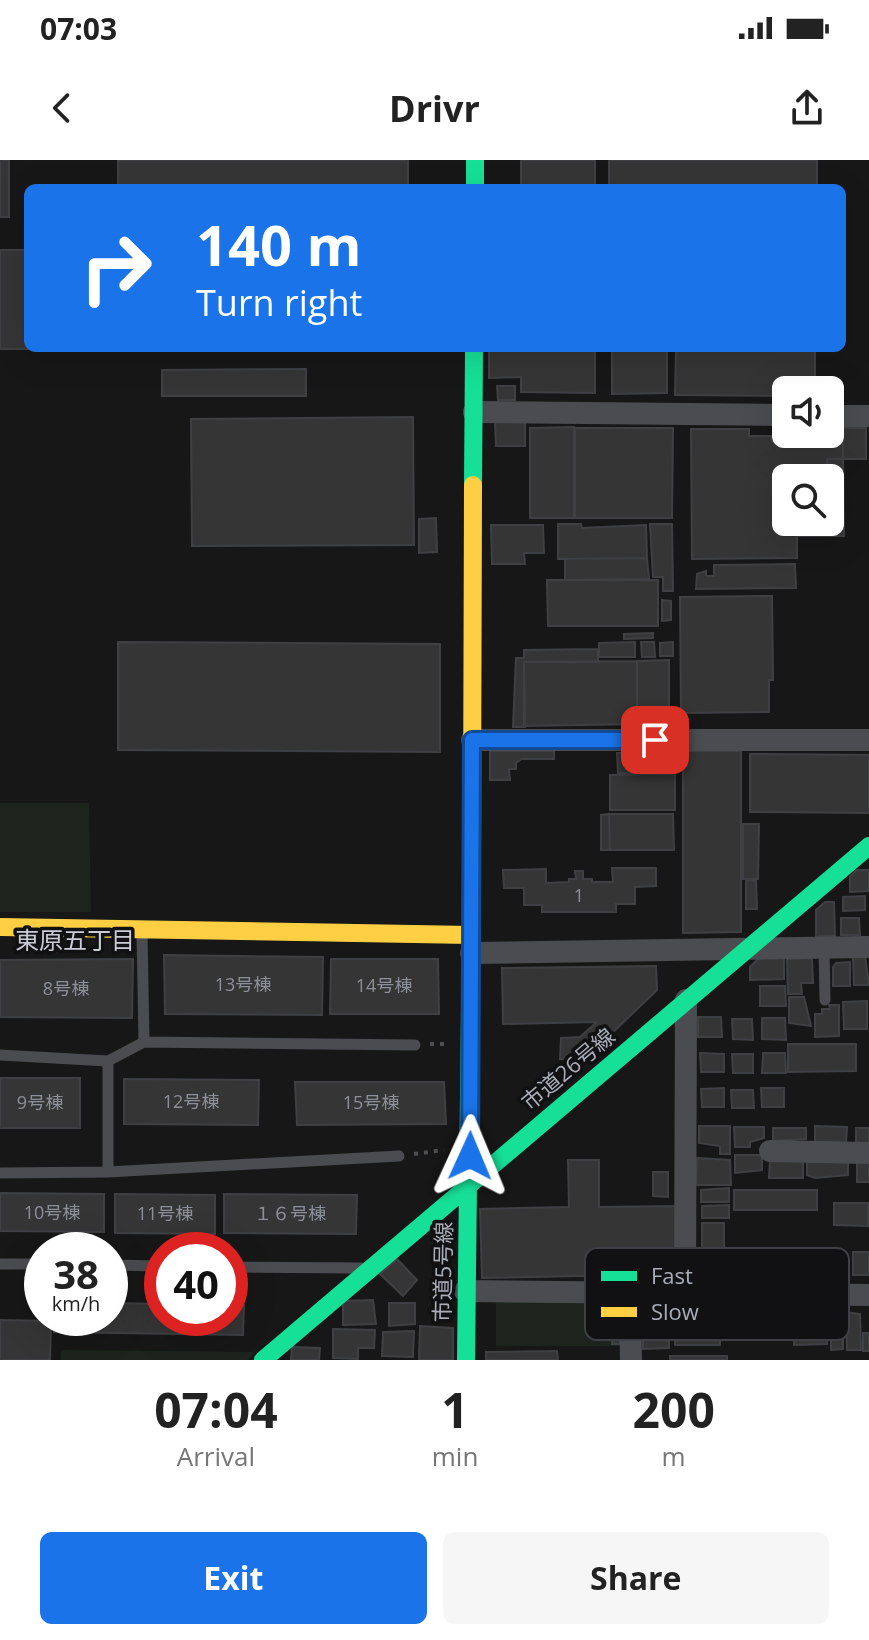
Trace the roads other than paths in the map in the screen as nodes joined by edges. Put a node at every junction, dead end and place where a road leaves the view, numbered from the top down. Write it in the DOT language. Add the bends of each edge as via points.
graph roads {
  1 [pos="475,160"];
  2 [pos="475,184"];
  3 [pos="474,352"];
  4 [pos="474,412"];
  5 [pos="772,415"];
  6 [pos="844,416"];
  7 [pos="869,416"];
  8 [pos="472,740"];
  9 [pos="869,740"];
  10 [pos="869,846"];
  11 [pos="0,927"];
  12 [pos="142,932"];
  13 [pos="471,944"];
  14 [pos="749,947"];
  15 [pos="824,947"];
  16 [pos="869,947"];
  17 [pos="686,1000"];
  18 [pos="825,1000"];
  19 [pos="144,1042"];
  20 [pos="415,1045"];
  21 [pos="0,1055"];
  22 [pos="108,1061"];
  23 [pos="770,1151"];
  24 [pos="869,1153"];
  25 [pos="399,1156"];
  26 [pos="108,1172"];
  27 [pos="0,1173"];
  28 [pos="469,1185"];
  29 [pos="685,1248"];
  30 [pos="0,1264"];
  31 [pos="24,1264"];
  32 [pos="248,1267"];
  33 [pos="371,1268"];
  34 [pos="465,1291"];
  35 [pos="585,1292"];
  36 [pos="849,1295"];
  37 [pos="869,1295"];
  38 [pos="631,1340"];
  39 [pos="263,1360"];
  40 [pos="466,1360"];
  41 [pos="631,1360"];
  1 -- 2 [label="street"];
  3 -- 4 [label="street, 市道5号線"];
  4 -- 5 [label="street"];
  4 -- 8 [label="street, 市道5号線"];
  6 -- 7 [label="street"];
  8 -- 9 [label="street"];
  8 -- 13 [label="street, 市道5号線"];
  10 -- 14 [label="street, 市道26号線"];
  11 -- 12 [label="street"];
  12 -- 13 [label="street"];
  12 -- 19 [label="lane"];
  13 -- 14 [label="street"];
  13 -- 28 [label="street, 市道5号線"];
  14 -- 15 [label="street"];
  14 -- 17 [label="street, 市道26号線"];
  15 -- 16 [label="street"];
  15 -- 18 [label="lane"];
  17 -- 28 [label="street, 市道26号線"];
  17 -- 29 [label="street"];
  19 -- 20 [label="lane"];
  19 -- 22 [label="lane"];
  21 -- 22 [label="lane"];
  22 -- 26 [label="lane"];
  23 -- 24 [label="street"];
  25 -- 26 [label="lane"];
  26 -- 27 [label="lane"];
  28 -- 33 [label="street, 市道26号線"];
  28 -- 34 [label="street, 市道5号線"];
  30 -- 31 [label="lane"];
  32 -- 33 [label="lane"];
  33 -- 39 [label="street, 市道26号線"];
  34 -- 35 [label="street"];
  34 -- 40 [label="street, 市道5号線"];
  36 -- 37 [label="street"];
  38 -- 41 [label="street"];
}
